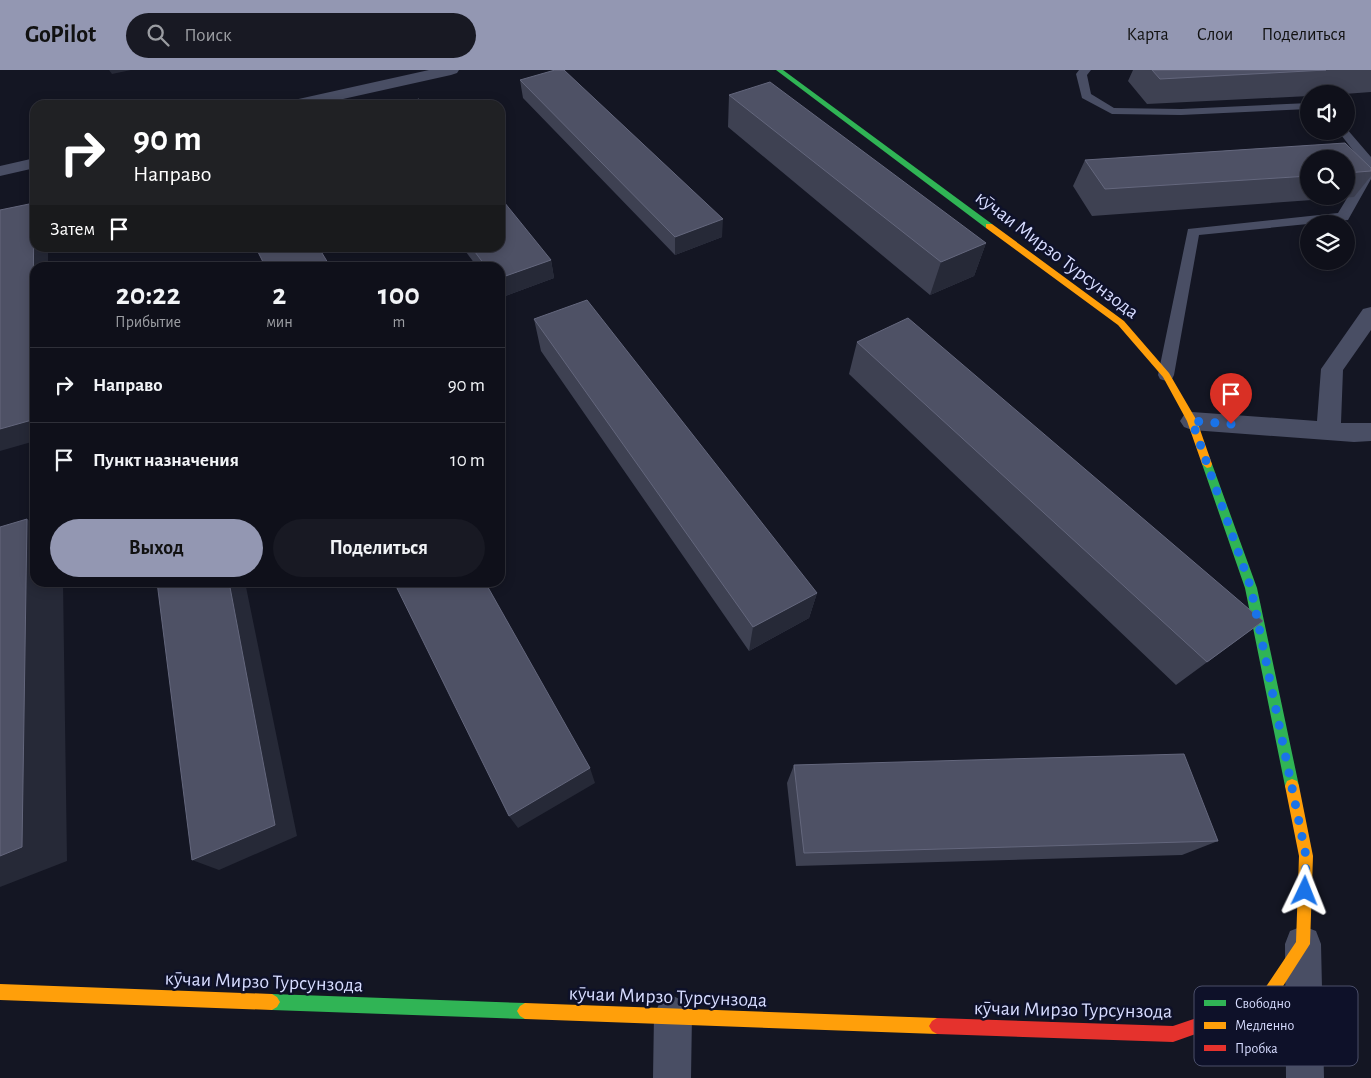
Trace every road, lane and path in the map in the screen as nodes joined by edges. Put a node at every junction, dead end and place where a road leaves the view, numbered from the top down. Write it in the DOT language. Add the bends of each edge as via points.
graph roads {
  1 [pos="450,70"];
  2 [pos="1086,70"];
  3 [pos="781,72"];
  4 [pos="316,100"];
  5 [pos="1300,106"];
  6 [pos="1351,140"];
  7 [pos="30,164"];
  8 [pos="1371,167"];
  9 [pos="0,171"];
  10 [pos="1371,314"];
  11 [pos="1166,375"];
  12 [pos="1192,421"];
  13 [pos="1329,431"];
  14 [pos="1371,432"];
  15 [pos="1302,944"];
  16 [pos="1275,986"];
  17 [pos="1303,986"];
  18 [pos="0,992"];
  19 [pos="673,1015"];
  20 [pos="1194,1027"];
  21 [pos="672,1078"];
  1 -- 4 [label="street"];
  2 -- 5 [label="lane" via="1081,74 1086,96 1112,111 1181,112"];
  3 -- 11 [label="street, кӯчаи Мирзо Турсунзода" via="1122,323"];
  6 -- 8 [label="lane"];
  7 -- 9 [label="street"];
  8 -- 11 [label="lane" via="1343,217 1193,232"];
  10 -- 13 [label="street" via="1332,370"];
  11 -- 12 [label="street, кӯчаи Мирзо Турсунзода"];
  12 -- 13 [label="street"];
  12 -- 15 [label="street, кӯчаи Мирзо Турсунзода" via="1251,588 1306,856"];
  13 -- 14 [label="street"];
  15 -- 16 [label="street, кӯчаи Мирзо Турсунзода"];
  15 -- 17 [label="street"];
  18 -- 19 [label="street, кӯчаи Мирзо Турсунзода"];
  19 -- 20 [label="street, кӯчаи Мирзо Турсунзода" via="1173,1034"];
  19 -- 21 [label="street"];
}
